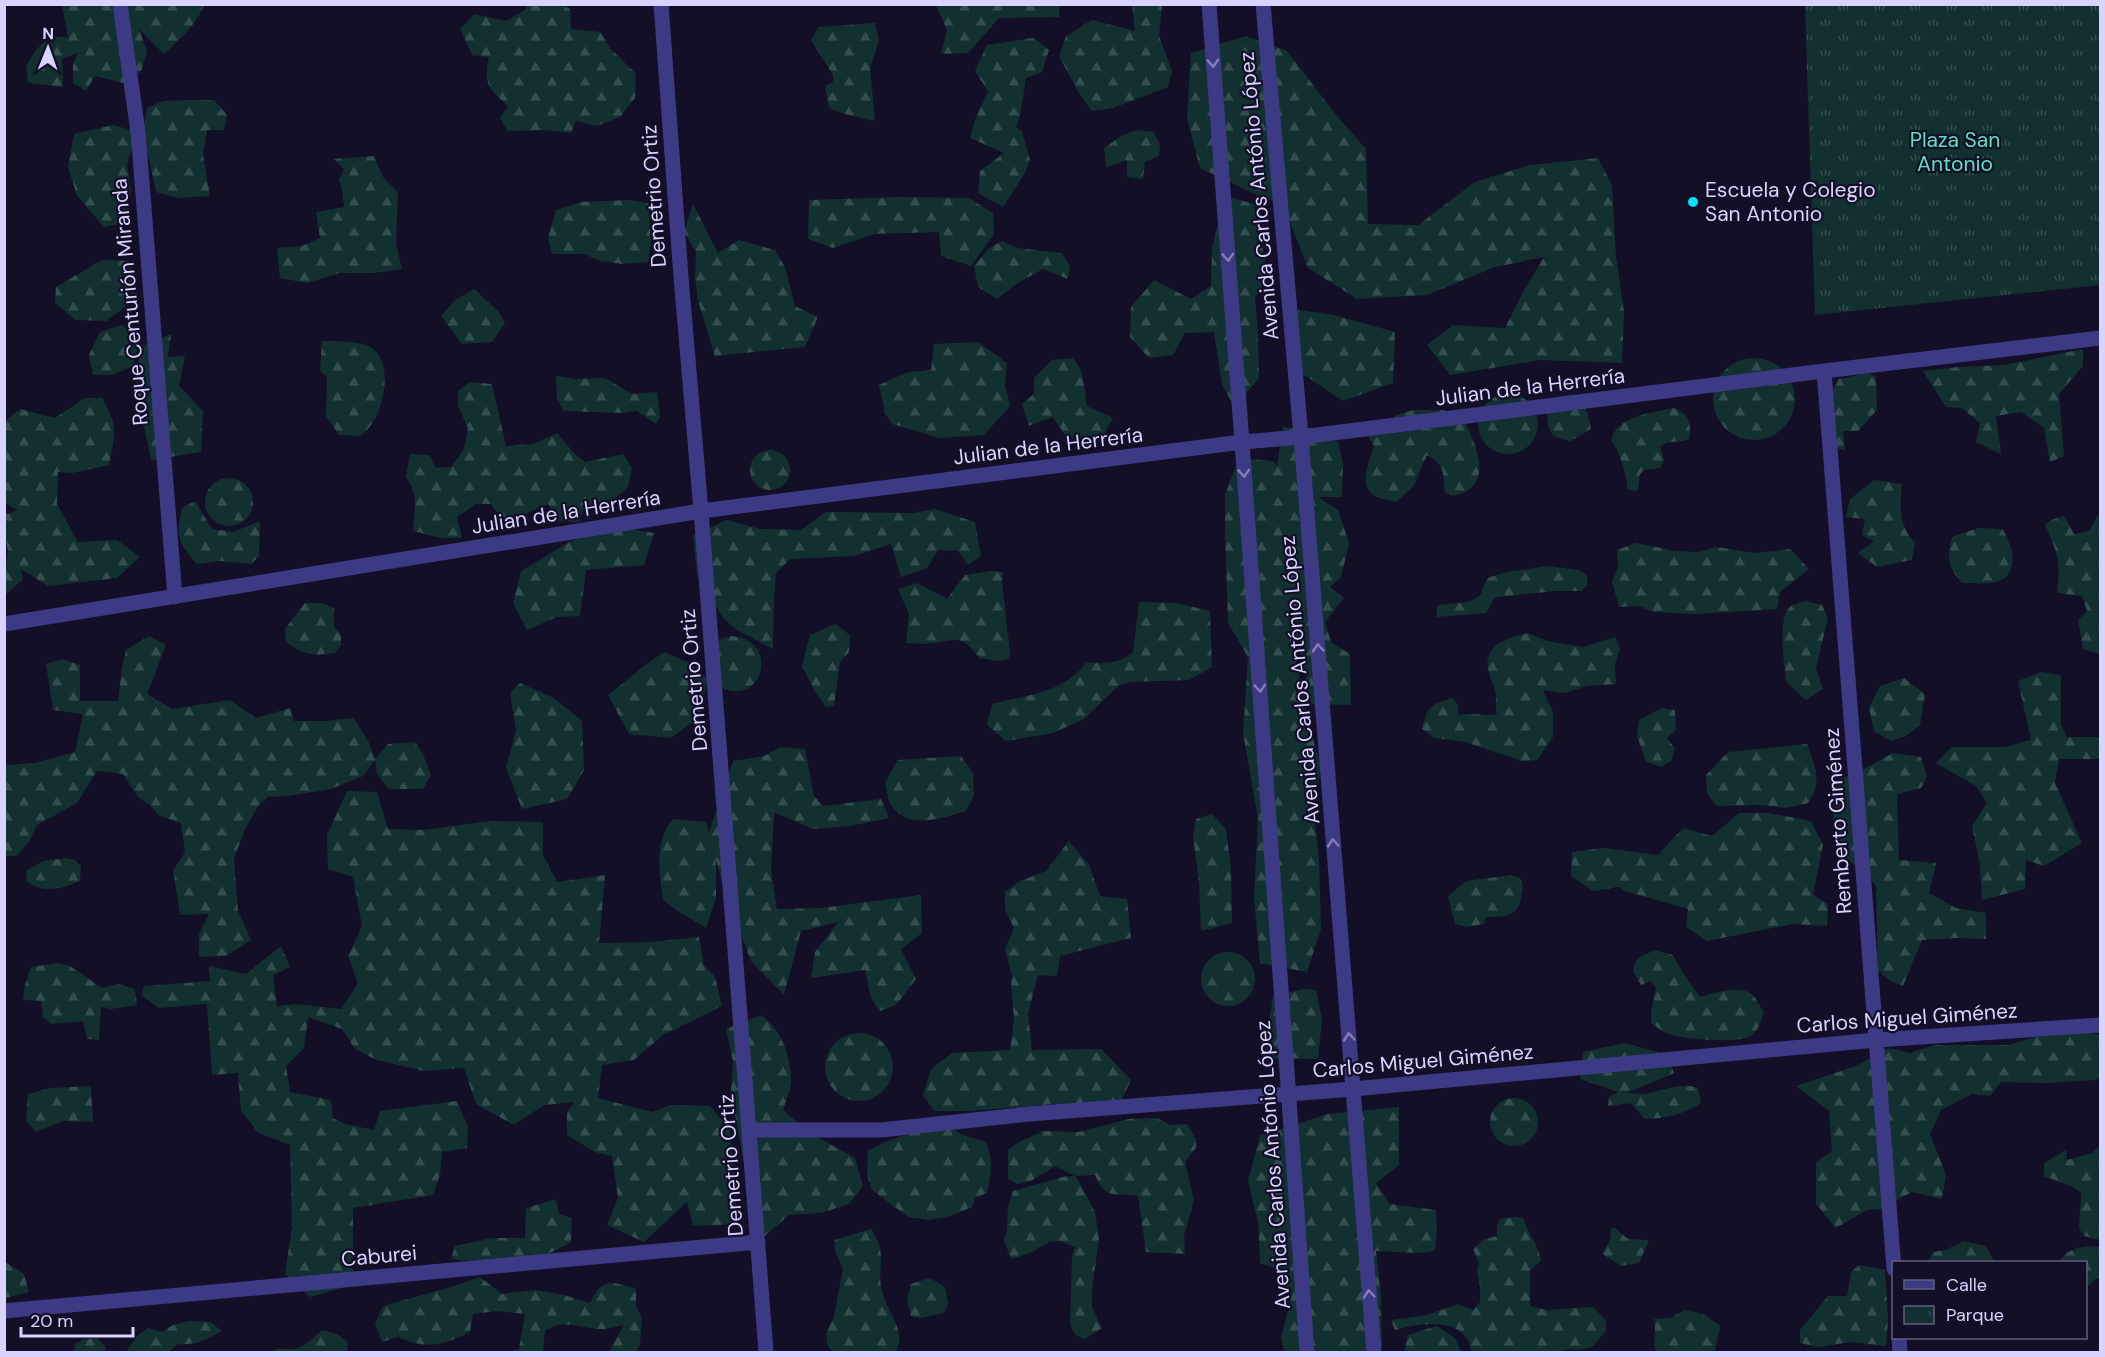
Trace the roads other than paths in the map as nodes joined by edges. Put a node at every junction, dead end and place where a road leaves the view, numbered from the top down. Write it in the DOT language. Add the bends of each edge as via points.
graph roads {
  1 [pos="120,4"];
  2 [pos="661,4"];
  3 [pos="1209,4"];
  4 [pos="1263,4"];
  5 [pos="2100,338"];
  6 [pos="1824,371"];
  7 [pos="1301,437"];
  8 [pos="1242,442"];
  9 [pos="701,511"];
  10 [pos="175,597"];
  11 [pos="4,624"];
  12 [pos="2100,1025"];
  13 [pos="1876,1040"];
  14 [pos="1353,1089"];
  15 [pos="1289,1094"];
  16 [pos="749,1130"];
  17 [pos="758,1242"];
  18 [pos="1892,1261"];
  19 [pos="4,1311"];
  20 [pos="766,1353"];
  21 [pos="1307,1353"];
  22 [pos="1374,1353"];
  1 -- 10 [label="street, Roque Centurión Miranda" via="138,132"];
  2 -- 9 [label="street, Demetrio Ortiz"];
  3 -- 8 [label="street, Avenida Carlos António López, one-way"];
  4 -- 7 [label="street, Avenida Carlos António López"];
  5 -- 6 [label="street, Julian de la Herrería"];
  6 -- 7 [label="street, Julian de la Herrería"];
  6 -- 13 [label="street, Remberto Giménez"];
  7 -- 8 [label="street, Julian de la Herrería"];
  14 -- 7 [label="street, Avenida Carlos António López, one-way"];
  8 -- 9 [label="street, Julian de la Herrería"];
  8 -- 15 [label="street, Avenida Carlos António López, one-way"];
  9 -- 10 [label="street, Julian de la Herrería"];
  9 -- 16 [label="street, Demetrio Ortiz"];
  10 -- 11 [label="street, Julian de la Herrería"];
  12 -- 13 [label="street, Carlos Miguel Giménez"];
  13 -- 14 [label="street, Carlos Miguel Giménez"];
  13 -- 18 [label="street, Remberto Giménez"];
  14 -- 15 [label="street, Carlos Miguel Giménez"];
  22 -- 14 [label="street, Avenida Carlos António López, one-way"];
  15 -- 16 [label="street, Carlos Miguel Giménez" via="881,1130"];
  15 -- 21 [label="street, Avenida Carlos António López"];
  16 -- 17 [label="street, Demetrio Ortiz"];
  17 -- 19 [label="street, Caburei"];
  17 -- 20 [label="street, Demetrio Ortiz"];
}
